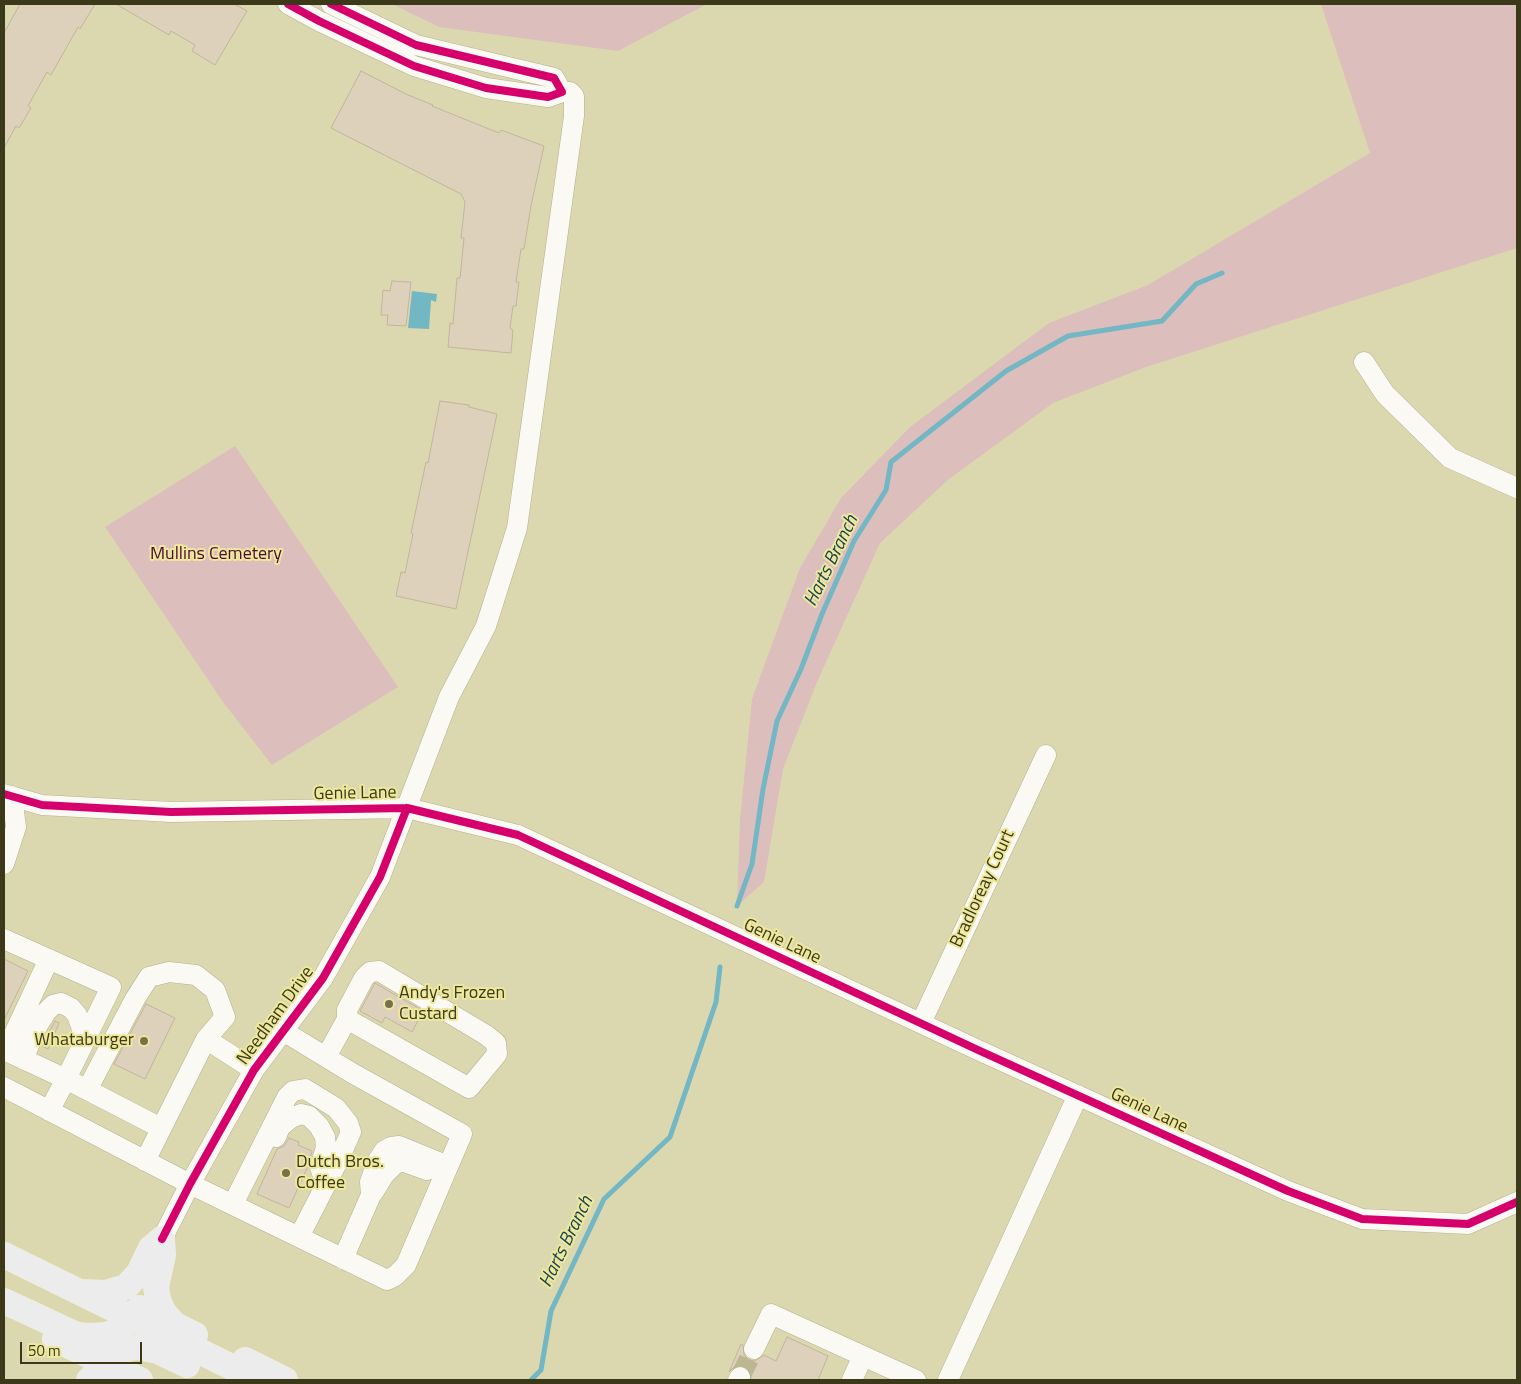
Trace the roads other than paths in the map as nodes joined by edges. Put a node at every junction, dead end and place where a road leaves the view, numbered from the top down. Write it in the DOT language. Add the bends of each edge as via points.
graph roads {
  1 [pos="331,4"];
  2 [pos="300,7"];
  3 [pos="562,92"];
  4 [pos="1364,362"];
  5 [pos="1517,488"];
  6 [pos="1046,755"];
  7 [pos="8,795"];
  8 [pos="407,808"];
  9 [pos="4,864"];
  10 [pos="4,939"];
  11 [pos="49,959"];
  12 [pos="347,1019"];
  13 [pos="920,1023"];
  14 [pos="283,1031"];
  15 [pos="206,1039"];
  16 [pos="84,1041"];
  17 [pos="11,1053"];
  18 [pos="326,1057"];
  19 [pos="254,1070"];
  20 [pos="66,1080"];
  21 [pos="4,1087"];
  22 [pos="87,1090"];
  23 [pos="1078,1095"];
  24 [pos="49,1111"];
  25 [pos="161,1128"];
  26 [pos="145,1161"];
  27 [pos="445,1172"];
  28 [pos="244,1181"];
  29 [pos="190,1184"];
  30 [pos="326,1185"];
  31 [pos="1517,1202"];
  32 [pos="232,1204"];
  33 [pos="299,1237"];
  34 [pos="162,1239"];
  35 [pos="4,1255"];
  36 [pos="344,1259"];
  37 [pos="159,1272"];
  38 [pos="78,1292"];
  39 [pos="4,1301"];
  40 [pos="4,1314"];
  41 [pos="132,1318"];
  42 [pos="754,1349"];
  43 [pos="863,1356"];
  44 [pos="98,1372"];
  45 [pos="140,1380"];
  46 [pos="218,1380"];
  47 [pos="258,1380"];
  48 [pos="285,1380"];
  49 [pos="852,1380"];
  50 [pos="916,1380"];
  51 [pos="948,1380"];
  1 -- 3 [label="street" via="416,45 554,78"];
  2 -- 3 [label="street" via="414,66 486,88 548,97"];
  3 -- 8 [label="street, Needham Drive" via="570,92 574,96 574,116 518,528 486,626 450,697"];
  4 -- 5 [label="street" via="1385,394 1450,458"];
  6 -- 13 [label="street, Bradloreay Court"];
  7 -- 8 [label="street, Genie Lane" via="42,805 171,812"];
  7 -- 9 [label="street" via="16,827"];
  8 -- 13 [label="street, Genie Lane" via="518,835"];
  8 -- 14 [label="street, Needham Drive" via="380,877 323,978"];
  10 -- 11 [label="street"];
  11 -- 16 [label="street" via="111,987"];
  11 -- 17 [label="street"];
  12 -- 12 [label="street" via="469,1088 497,1054 496,1043 486,1035 379,972 370,972 364,978 347,1010"];
  12 -- 18 [label="street"];
  13 -- 23 [label="street, Genie Lane"];
  14 -- 18 [label="street"];
  14 -- 19 [label="street, Needham Drive"];
  15 -- 19 [label="street"];
  15 -- 22 [label="street" via="225,1017 215,990 196,975 169,972 149,977"];
  15 -- 25 [label="street"];
  16 -- 17 [label="street" via="76,1015 61,1003 53,1005"];
  16 -- 20 [label="street"];
  17 -- 20 [label="street"];
  18 -- 27 [label="street" via="462,1134"];
  19 -- 29 [label="street, Needham Drive"];
  20 -- 22 [label="street"];
  20 -- 24 [label="street"];
  21 -- 24 [label="street"];
  22 -- 25 [label="street"];
  23 -- 31 [label="street, Genie Lane" via="1288,1191 1362,1219 1468,1224"];
  23 -- 51 [label="street"];
  24 -- 26 [label="street"];
  25 -- 26 [label="street"];
  26 -- 29 [label="street"];
  27 -- 36 [label="street" via="402,1161 396,1164 371,1195"];
  27 -- 36 [label="street" via="406,1264 395,1276 387,1280"];
  28 -- 30 [label="street" via="258,1174 280,1127 301,1114 309,1116 325,1137 326,1147 320,1167"];
  28 -- 30 [label="street" via="287,1097 293,1090 305,1089 336,1108 351,1132"];
  28 -- 32 [label="street"];
  29 -- 32 [label="street"];
  29 -- 34 [label="street, Needham Drive"];
  30 -- 33 [label="street"];
  32 -- 33 [label="street"];
  33 -- 36 [label="street"];
  34 -- 37 [label="main road"];
  34 -- 38 [label="main road" via="151,1248 139,1273 126,1287 106,1293"];
  35 -- 38 [label="main road"];
  37 -- 41 [label="main road"];
  37 -- 48 [label="main road" via="158,1300 175,1325"];
  38 -- 41 [label="main road"];
  39 -- 41 [label="main road" via="77,1335 106,1336 118,1331"];
  40 -- 44 [label="main road"];
  41 -- 47 [label="main road"];
  42 -- 43 [label="street" via="771,1314"];
  43 -- 49 [label="street"];
  43 -- 50 [label="street"];
  44 -- 45 [label="main road"];
  44 -- 46 [label="main road" via="116,1354 126,1348 139,1347 158,1351"];
}
